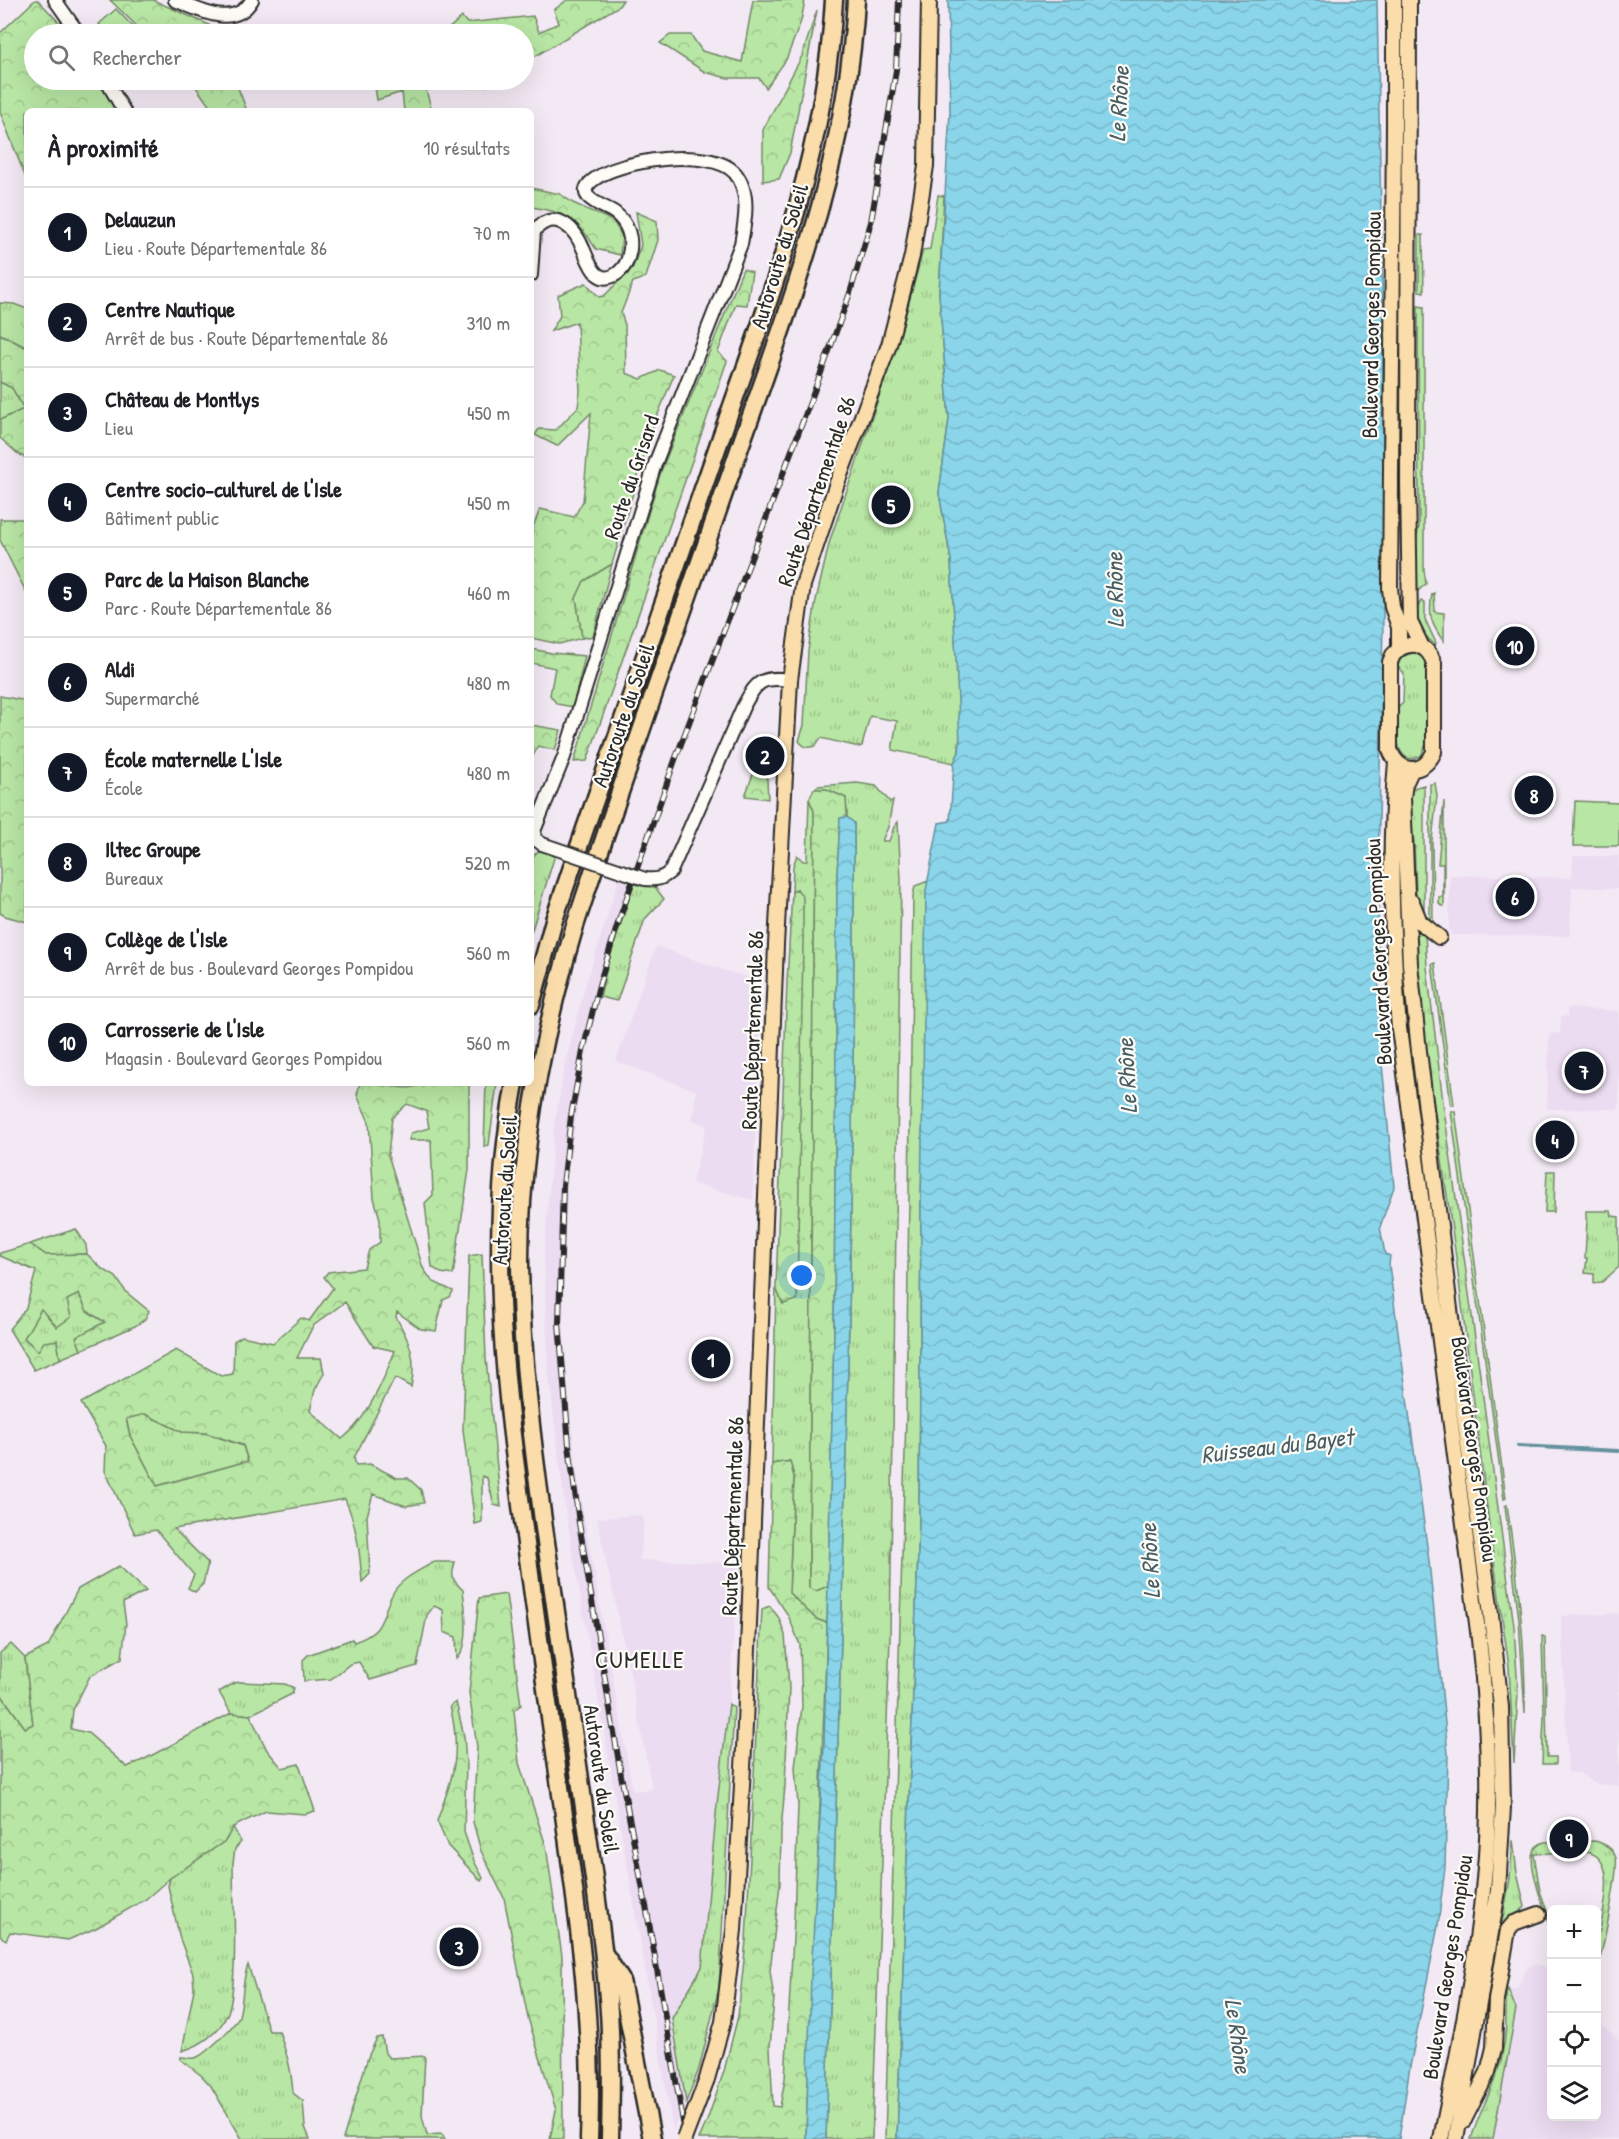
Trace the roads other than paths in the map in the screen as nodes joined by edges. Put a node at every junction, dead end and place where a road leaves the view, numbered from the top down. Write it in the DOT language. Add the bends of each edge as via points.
graph roads {
  1 [pos="56,0"];
  2 [pos="176,0"];
  3 [pos="252,0"];
  4 [pos="834,0"];
  5 [pos="856,0"];
  6 [pos="928,0"];
  7 [pos="1394,0"];
  8 [pos="1409,0"];
  9 [pos="72,24"];
  10 [pos="112,90"];
  11 [pos="122,108"];
  12 [pos="534,231"];
  13 [pos="1421,645"];
  14 [pos="1399,649"];
  15 [pos="790,680"];
  16 [pos="1396,762"];
  17 [pos="1412,769"];
  18 [pos="534,831"];
  19 [pos="534,831"];
  20 [pos="1405,840"];
  21 [pos="1439,937"];
  22 [pos="534,994"];
  23 [pos="515,1086"];
  24 [pos="1539,1914"];
  25 [pos="602,1951"];
  26 [pos="1457,2136"];
  27 [pos="589,2139"];
  28 [pos="610,2139"];
  29 [pos="652,2139"];
  30 [pos="684,2139"];
  31 [pos="1441,2139"];
  1 -- 9 [label="street"];
  2 -- 3 [label="street" via="214,16 242,11"];
  4 -- 22 [label="highway, Autoroute du Soleil" via="815,139 784,253 581,839"];
  5 -- 25 [label="highway, Autoroute du Soleil" via="835,144 819,209 573,929 534,1094 520,1260 528,1401"];
  6 -- 15 [label="main road, Route Départementale 86" via="926,166 912,256 889,345 803,585"];
  7 -- 14 [label="main road, Boulevard Georges Pompidou" via="1390,588 1399,627"];
  8 -- 13 [label="main road, Boulevard Georges Pompidou" via="1410,614"];
  10 -- 11 [label="street"];
  12 -- 19 [label="street, Route du Grisard, bridge" via="543,222 557,220 575,234 594,272 606,277 615,275 628,258 632,245 629,232 615,213 588,197 592,181 630,166 696,159 718,162 735,173 741,183 745,210 741,244 655,464 564,757"];
  13 -- 14 [label="main road"];
  13 -- 17 [label="main road, Boulevard Georges Pompidou" via="1434,663 1434,752 1427,763"];
  14 -- 16 [label="main road, Boulevard Georges Pompidou" via="1390,662 1390,750"];
  15 -- 18 [label="street, Route du Grisard, bridge" via="767,679 753,688 671,871 664,877 645,879 542,844 535,839"];
  15 -- 30 [label="main road, Route Départementale 86, bridge" via="734,1930 723,2022"];
  16 -- 17 [label="main road"];
  16 -- 31 [label="main road, Boulevard Georges Pompidou" via="1392,801 1399,1028 1478,1628 1487,1725 1483,1891"];
  17 -- 20 [label="main road, Boulevard Georges Pompidou" via="1403,791"];
  20 -- 21 [label="main road" via="1410,849 1414,909 1424,926"];
  20 -- 26 [label="main road, Boulevard Georges Pompidou" via="1410,964 1420,1062 1501,1707 1503,1797 1498,1891"];
  23 -- 27 [label="highway, Autoroute du Soleil" via="502,1203 503,1365 583,1953 590,2043"];
  24 -- 26 [label="main road" via="1514,1923 1508,1930 1496,2000 1494,2048 1488,2072"];
  25 -- 28 [label="highway, Autoroute du Soleil" via="610,2043"];
  25 -- 29 [label="highway" via="621,1980"];
}
